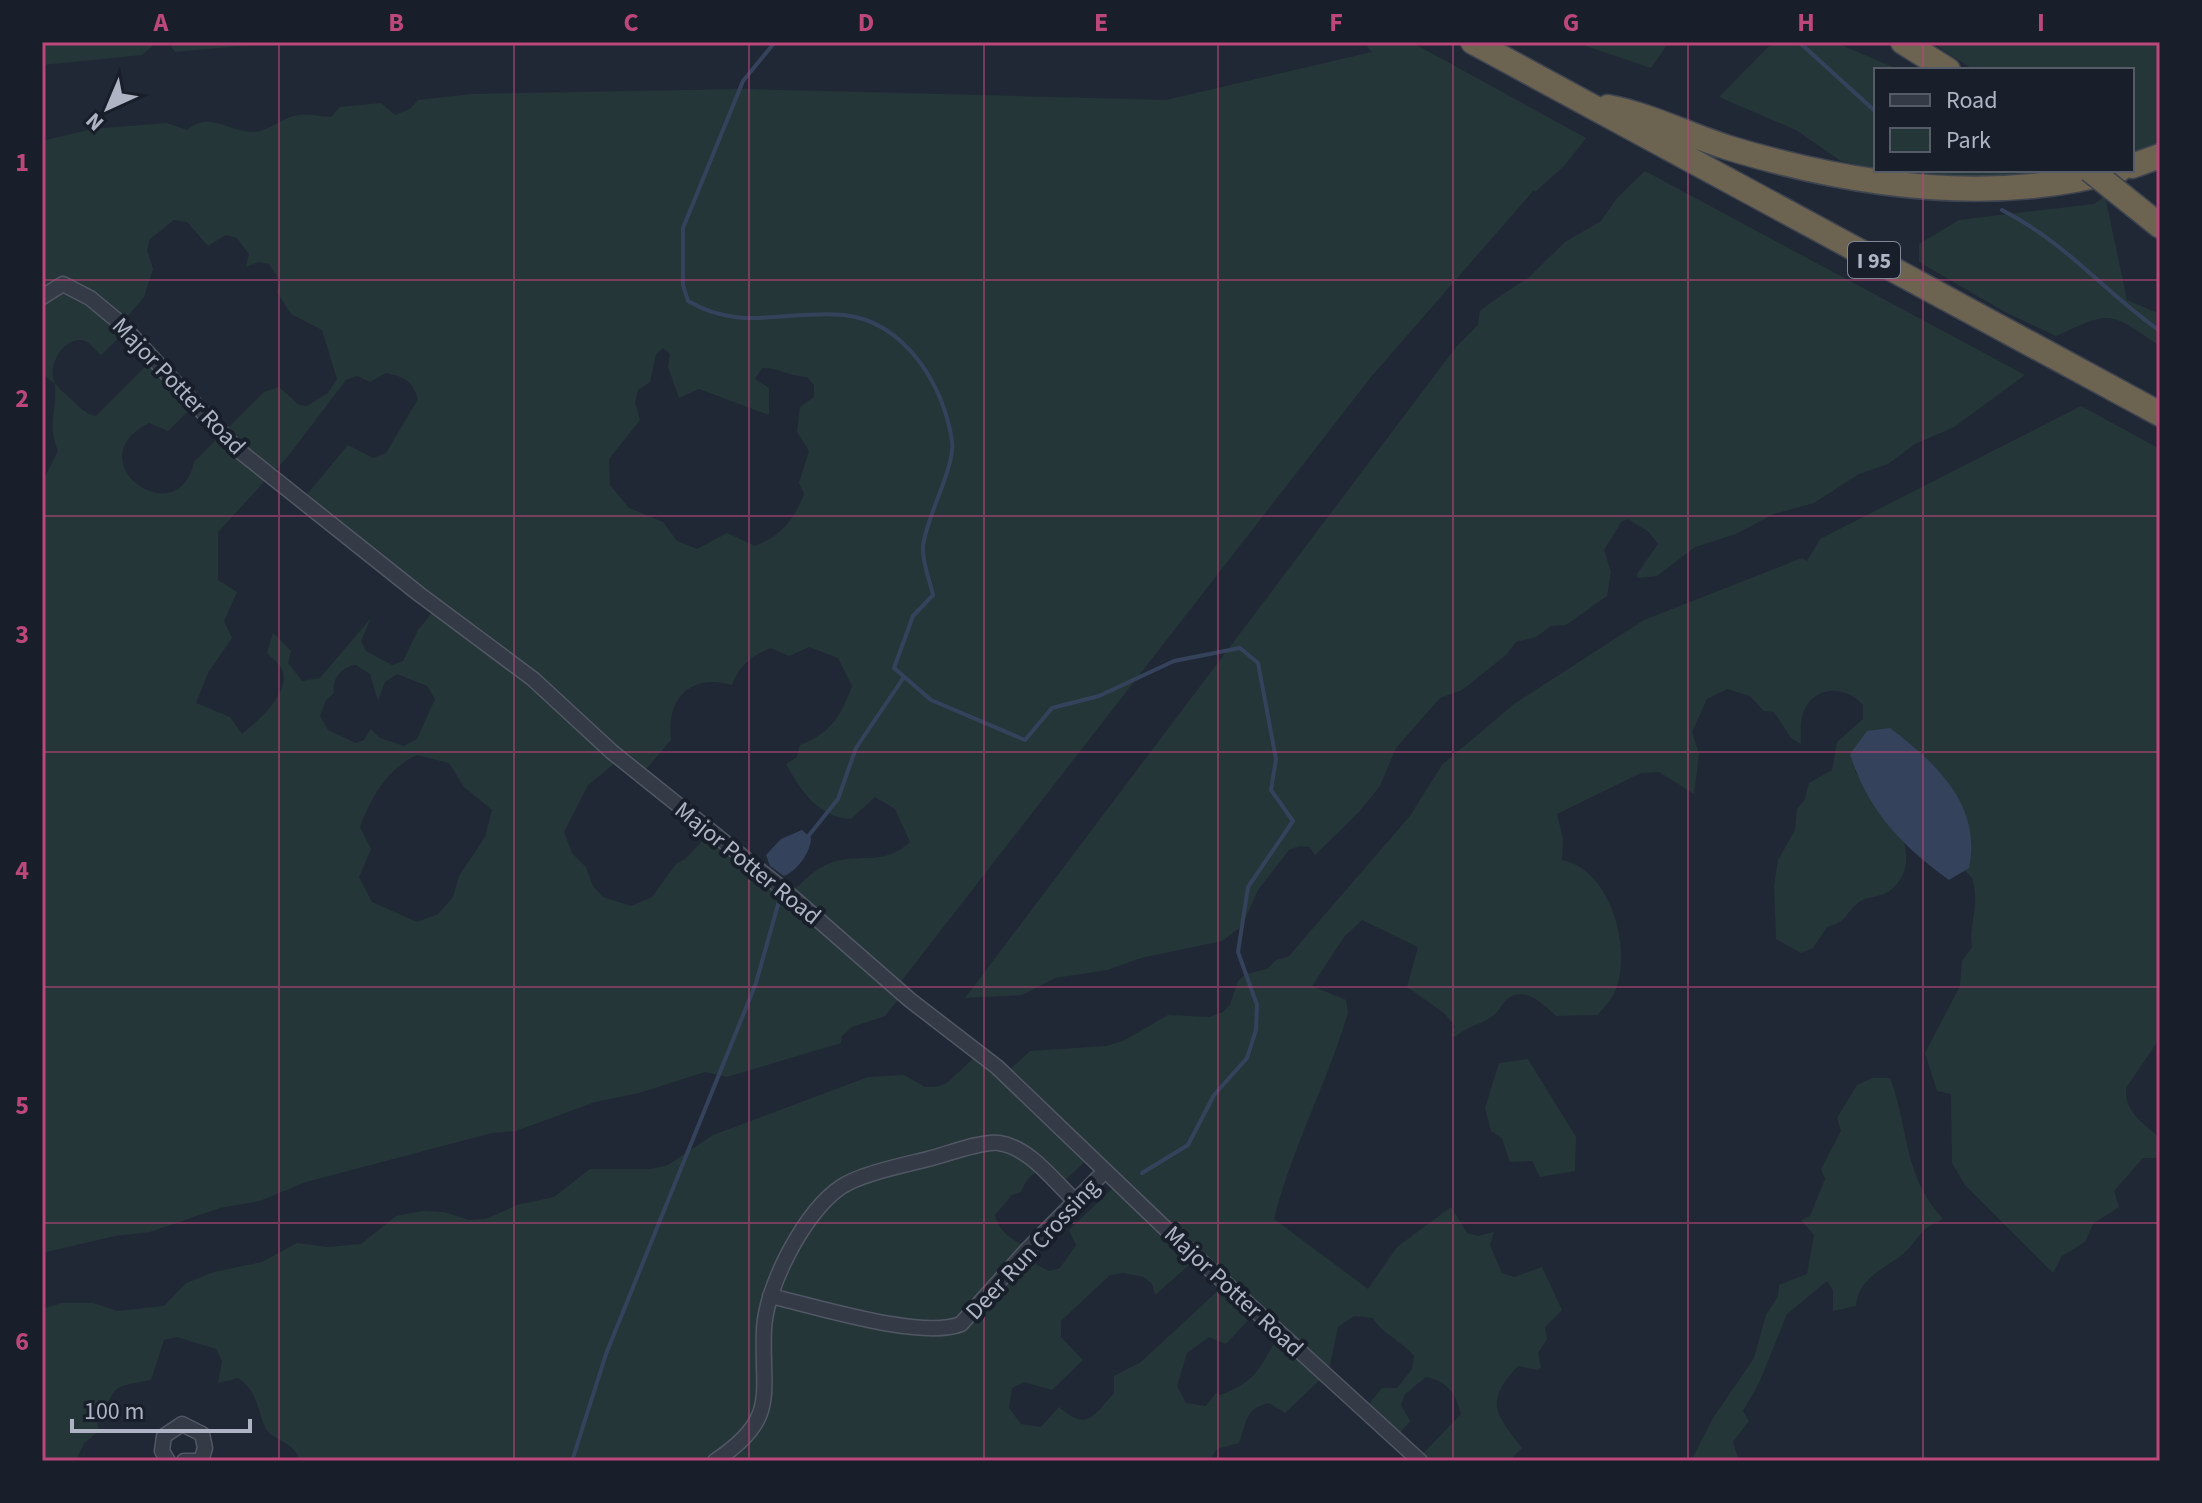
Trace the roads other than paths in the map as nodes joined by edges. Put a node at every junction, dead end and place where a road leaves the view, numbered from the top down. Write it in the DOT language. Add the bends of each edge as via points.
graph roads {
  1 [pos="1473,42"];
  2 [pos="1903,42"];
  3 [pos="1945,68"];
  4 [pos="1590,103"];
  5 [pos="2160,156"];
  6 [pos="2134,165"];
  7 [pos="2092,172"];
  8 [pos="2109,172"];
  9 [pos="2160,226"];
  10 [pos="42,297"];
  11 [pos="2160,414"];
  12 [pos="1105,1171"];
  13 [pos="1075,1201"];
  14 [pos="770,1296"];
  15 [pos="168,1461"];
  16 [pos="184,1461"];
  17 [pos="202,1461"];
  18 [pos="715,1461"];
  19 [pos="1420,1461"];
  1 -- 4 [label="highway, I 95"];
  2 -- 3 [label="highway"];
  4 -- 8 [label="highway" via="1633,112 1784,163 1913,185 2025,188"];
  4 -- 11 [label="highway, I 95"];
  5 -- 6 [label="highway"];
  7 -- 9 [label="highway, bridge"];
  10 -- 12 [label="street, Major Potter Road" via="63,284 90,298 119,322 237,449 533,679 612,752 997,1067"];
  12 -- 13 [label="street, Deer Run Crossing"];
  12 -- 19 [label="street, Major Potter Road"];
  13 -- 14 [label="street, Deer Run Crossing" via="961,1324 949,1329 889,1323"];
  13 -- 14 [label="street" via="1022,1151 997,1142 909,1164 842,1186 821,1205"];
  14 -- 18 [label="street" via="764,1327 766,1396 754,1427"];
  15 -- 17 [label="street" via="162,1451 164,1436 182,1424 202,1434"];
  16 -- 17 [label="street"];
}
